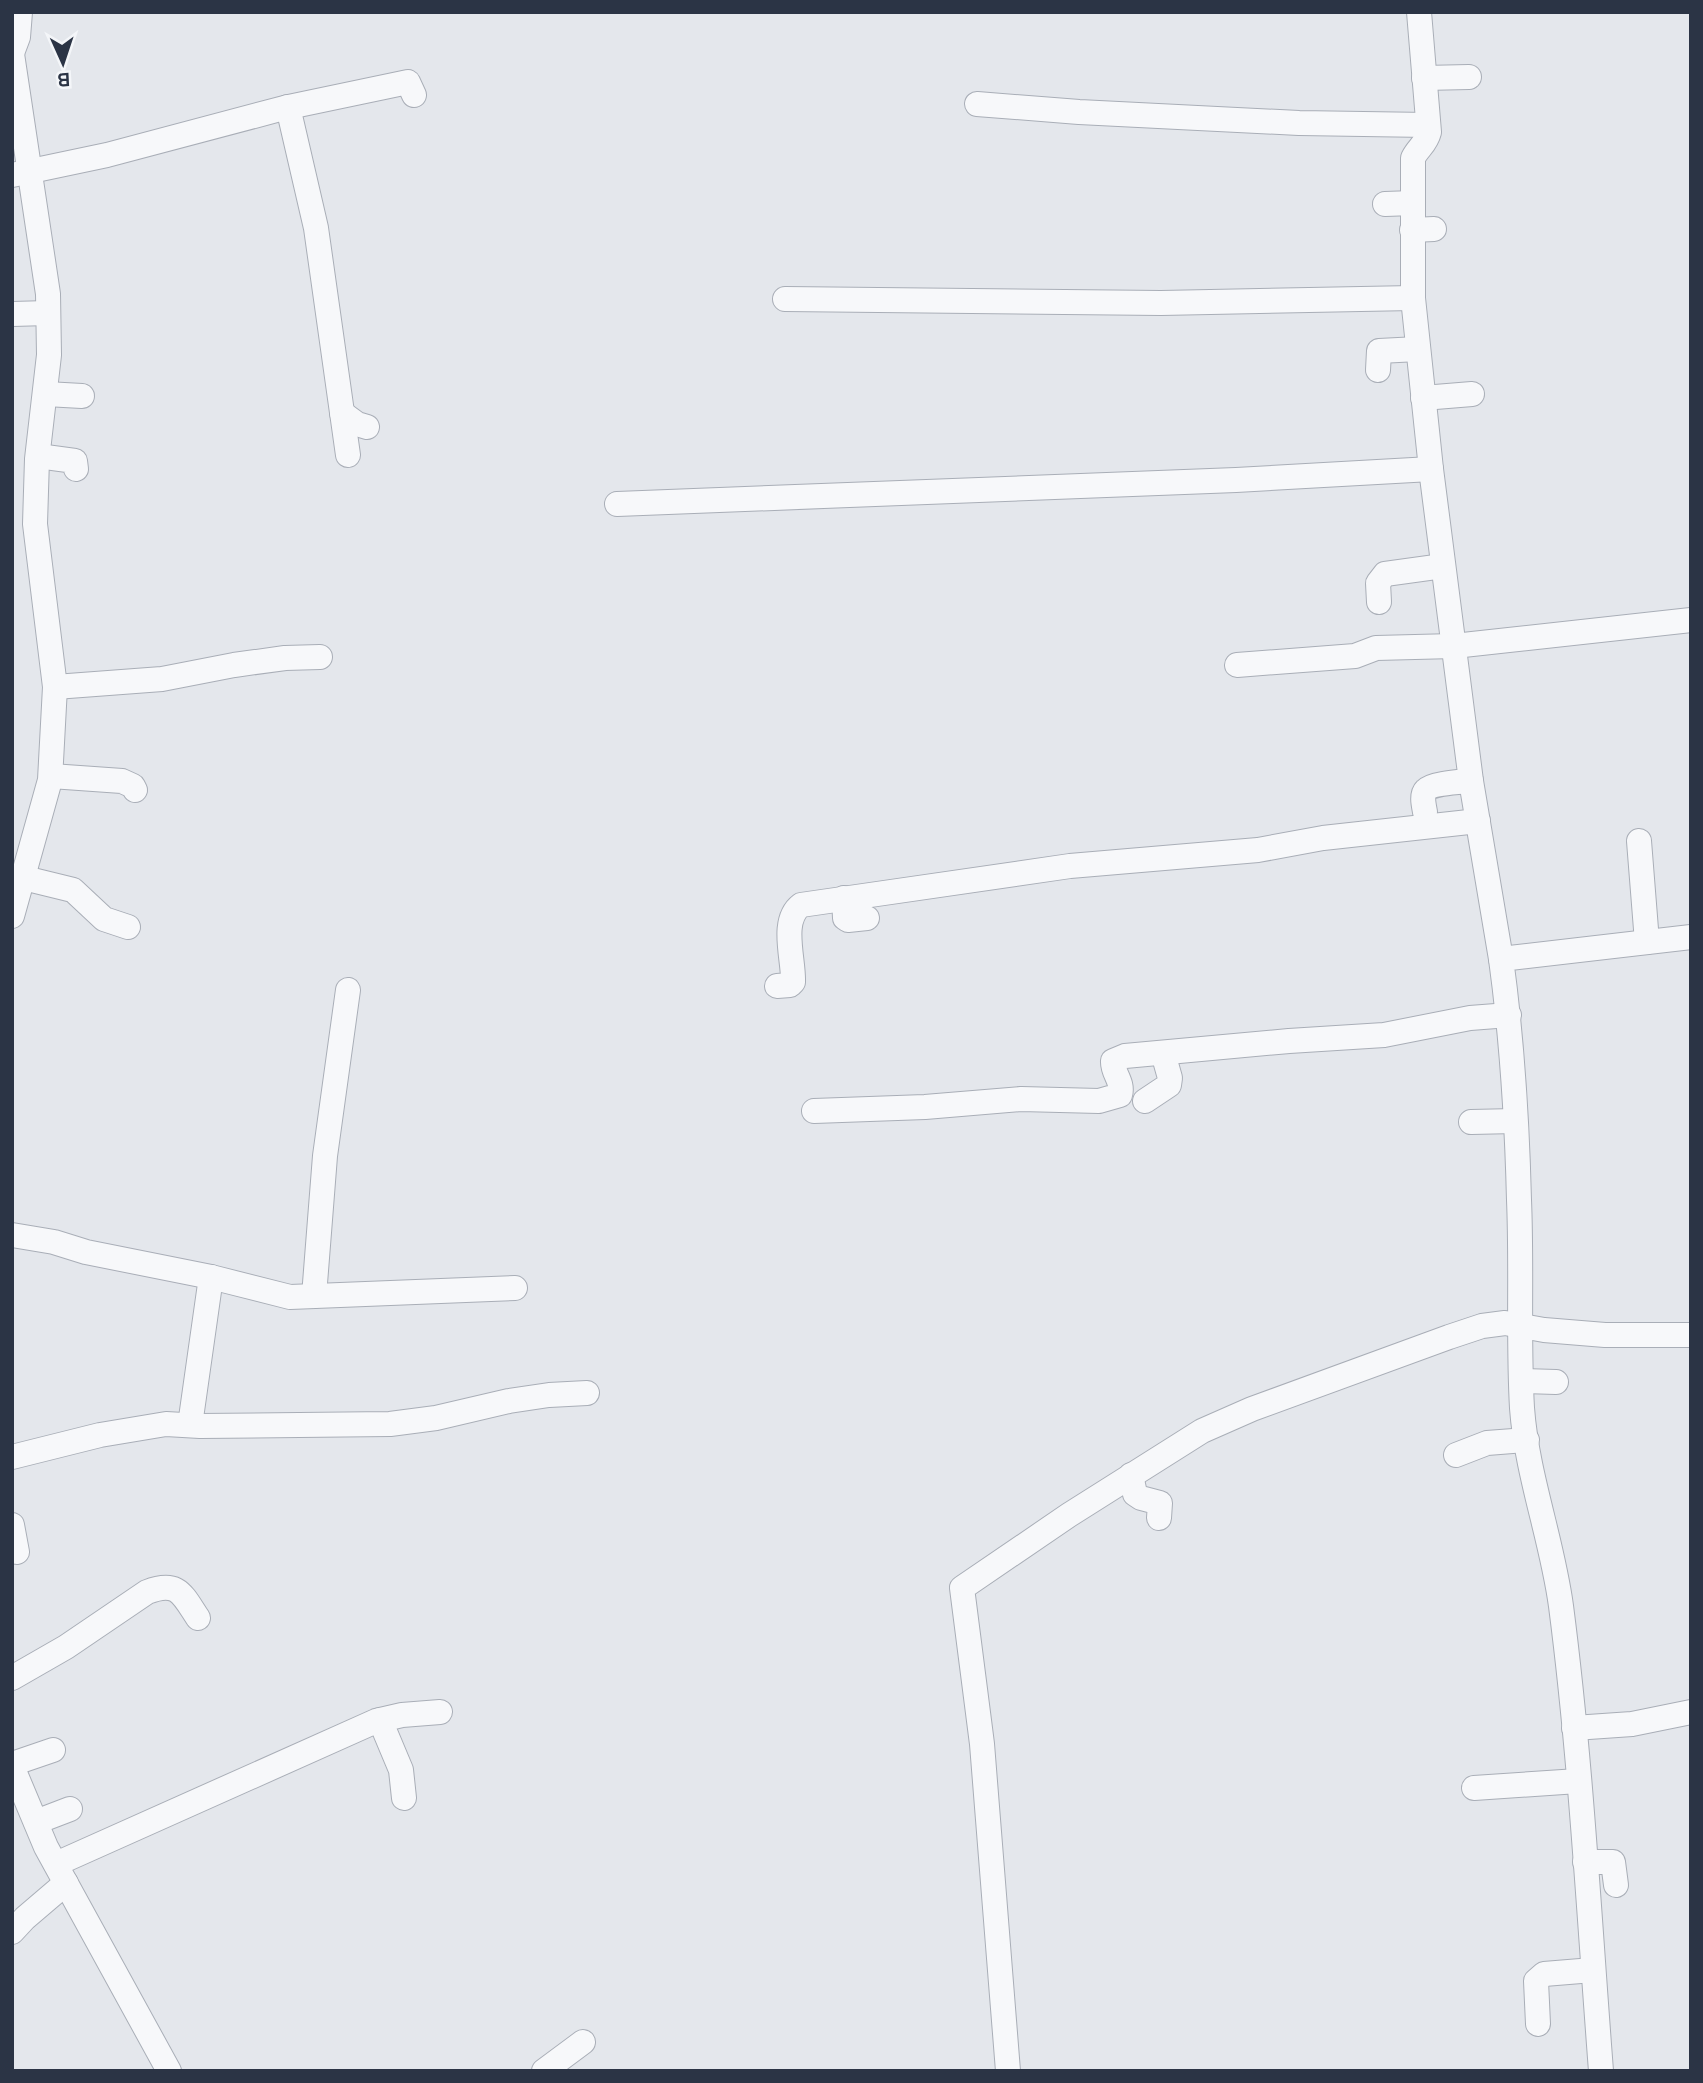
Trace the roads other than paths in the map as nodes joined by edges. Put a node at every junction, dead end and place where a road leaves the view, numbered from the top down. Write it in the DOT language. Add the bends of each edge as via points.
graph roads {
  1 [pos="20,12"];
  2 [pos="1419,12"];
  3 [pos="12,54"];
  4 [pos="1469,77"];
  5 [pos="1424,78"];
  6 [pos="414,95"];
  7 [pos="977,104"];
  8 [pos="288,107"];
  9 [pos="1428,125"];
  10 [pos="21,172"];
  11 [pos="1413,203"];
  12 [pos="1385,204"];
  13 [pos="1413,298"];
  14 [pos="785,299"];
  15 [pos="48,313"];
  16 [pos="12,314"];
  17 [pos="1418,349"];
  18 [pos="1378,370"];
  19 [pos="46,394"];
  20 [pos="1472,394"];
  21 [pos="82,396"];
  22 [pos="1423,398"];
  23 [pos="341,413"];
  24 [pos="367,427"];
  25 [pos="348,455"];
  26 [pos="38,456"];
  27 [pos="76,469"];
  28 [pos="1431,469"];
  29 [pos="617,504"];
  30 [pos="1444,566"];
  31 [pos="1379,602"];
  32 [pos="1691,620"];
  33 [pos="1454,646"];
  34 [pos="320,657"];
  35 [pos="1237,664"];
  36 [pos="55,687"];
  37 [pos="51,776"];
  38 [pos="1471,781"];
  39 [pos="135,790"];
  40 [pos="1425,812"];
  41 [pos="1478,821"];
  42 [pos="1639,841"];
  43 [pos="24,878"];
  44 [pos="844,898"];
  45 [pos="12,916"];
  46 [pos="867,918"];
  47 [pos="128,927"];
  48 [pos="1691,937"];
  49 [pos="1647,942"];
  50 [pos="1502,959"];
  51 [pos="777,986"];
  52 [pos="348,990"];
  53 [pos="1509,1015"];
  54 [pos="1163,1052"];
  55 [pos="1146,1101"];
  56 [pos="814,1111"];
  57 [pos="1515,1121"];
  58 [pos="1471,1122"];
  59 [pos="12,1235"];
  60 [pos="211,1277"];
  61 [pos="515,1288"];
  62 [pos="314,1296"];
  63 [pos="1521,1326"];
  64 [pos="1691,1335"];
  65 [pos="1522,1381"];
  66 [pos="1556,1382"];
  67 [pos="587,1393"];
  68 [pos="190,1425"];
  69 [pos="1527,1440"];
  70 [pos="1456,1455"];
  71 [pos="15,1463"];
  72 [pos="1131,1475"];
  73 [pos="1159,1518"];
  74 [pos="12,1525"];
  75 [pos="17,1552"];
  76 [pos="198,1618"];
  77 [pos="12,1678"];
  78 [pos="440,1712"];
  79 [pos="1691,1712"];
  80 [pos="380,1720"];
  81 [pos="1574,1728"];
  82 [pos="53,1750"];
  83 [pos="12,1765"];
  84 [pos="1578,1781"];
  85 [pos="1474,1788"];
  86 [pos="404,1798"];
  87 [pos="70,1809"];
  88 [pos="36,1822"];
  89 [pos="1584,1861"];
  90 [pos="61,1874"];
  91 [pos="1616,1885"];
  92 [pos="12,1932"];
  93 [pos="1593,1970"];
  94 [pos="1538,2024"];
  95 [pos="583,2042"];
  96 [pos="169,2071"];
  97 [pos="544,2071"];
  98 [pos="1008,2071"];
  99 [pos="1601,2071"];
  1 -- 3 [label="street"];
  2 -- 5 [label="street"];
  3 -- 10 [label="street"];
  4 -- 5 [label="street"];
  5 -- 9 [label="street"];
  6 -- 8 [label="street" via="405,82"];
  7 -- 9 [label="street" via="1299,123"];
  8 -- 10 [label="street" via="107,155"];
  8 -- 23 [label="street" via="316,228"];
  9 -- 11 [label="street" via="1425,144 1413,158"];
  10 -- 15 [label="street"];
  11 -- 12 [label="street"];
  11 -- 13 [label="street" via="1423,230"];
  13 -- 14 [label="street" via="1161,303"];
  13 -- 17 [label="street"];
  15 -- 16 [label="street"];
  15 -- 19 [label="street"];
  17 -- 18 [label="street" via="1379,351"];
  17 -- 22 [label="street"];
  19 -- 21 [label="street"];
  19 -- 26 [label="street"];
  20 -- 22 [label="street"];
  22 -- 28 [label="street"];
  23 -- 24 [label="street"];
  23 -- 25 [label="street"];
  26 -- 27 [label="street" via="75,461"];
  26 -- 36 [label="street" via="35,524"];
  28 -- 29 [label="street"];
  28 -- 30 [label="street"];
  30 -- 31 [label="street" via="1381,576"];
  30 -- 33 [label="street"];
  32 -- 33 [label="street"];
  33 -- 35 [label="street" via="1376,648 1355,656"];
  33 -- 38 [label="street"];
  34 -- 36 [label="street" via="234,665 162,680"];
  36 -- 37 [label="street"];
  37 -- 39 [label="street" via="122,781"];
  37 -- 43 [label="street"];
  38 -- 40 [label="street" via="1426,790"];
  38 -- 41 [label="street"];
  41 -- 44 [label="street" via="1258,850 1070,866"];
  41 -- 50 [label="street"];
  42 -- 49 [label="street"];
  43 -- 45 [label="street"];
  43 -- 47 [label="street" via="73,890 104,919"];
  44 -- 46 [label="street" via="845,918"];
  44 -- 51 [label="street" via="797,908 790,927 793,982"];
  48 -- 49 [label="street"];
  49 -- 50 [label="street"];
  50 -- 53 [label="street"];
  52 -- 62 [label="street" via="324,1156"];
  53 -- 54 [label="street" via="1384,1035"];
  53 -- 57 [label="street"];
  54 -- 55 [label="street" via="1169,1085"];
  54 -- 56 [label="street" via="1115,1059 1113,1067 1122,1092 1099,1101 1021,1099"];
  57 -- 58 [label="street"];
  57 -- 63 [label="street"];
  59 -- 60 [label="street"];
  60 -- 62 [label="street" via="278,1296"];
  60 -- 68 [label="street"];
  61 -- 62 [label="street"];
  63 -- 64 [label="street" via="1605,1335"];
  63 -- 65 [label="street"];
  63 -- 72 [label="street" via="1482,1326 1252,1409 1202,1431"];
  65 -- 66 [label="street"];
  65 -- 69 [label="street"];
  67 -- 68 [label="street" via="549,1395 390,1424"];
  68 -- 71 [label="street" via="130,1429"];
  69 -- 70 [label="street" via="1488,1443"];
  69 -- 81 [label="street" via="1561,1604"];
  72 -- 73 [label="street" via="1135,1494 1160,1503"];
  72 -- 98 [label="street" via="962,1588 982,1744"];
  74 -- 75 [label="street"];
  76 -- 77 [label="street" via="183,1595 169,1587 159,1588"];
  78 -- 80 [label="street"];
  79 -- 81 [label="street" via="1632,1724"];
  80 -- 86 [label="street" via="401,1770"];
  80 -- 90 [label="street"];
  81 -- 84 [label="street"];
  82 -- 83 [label="street"];
  83 -- 88 [label="street"];
  84 -- 85 [label="street"];
  84 -- 89 [label="street"];
  87 -- 88 [label="street"];
  88 -- 90 [label="street"];
  89 -- 91 [label="street" via="1613,1862"];
  89 -- 93 [label="street"];
  90 -- 92 [label="street"];
  90 -- 96 [label="street"];
  93 -- 94 [label="street" via="1540,1976 1536,1981"];
  93 -- 99 [label="street"];
  95 -- 97 [label="street"];
}
